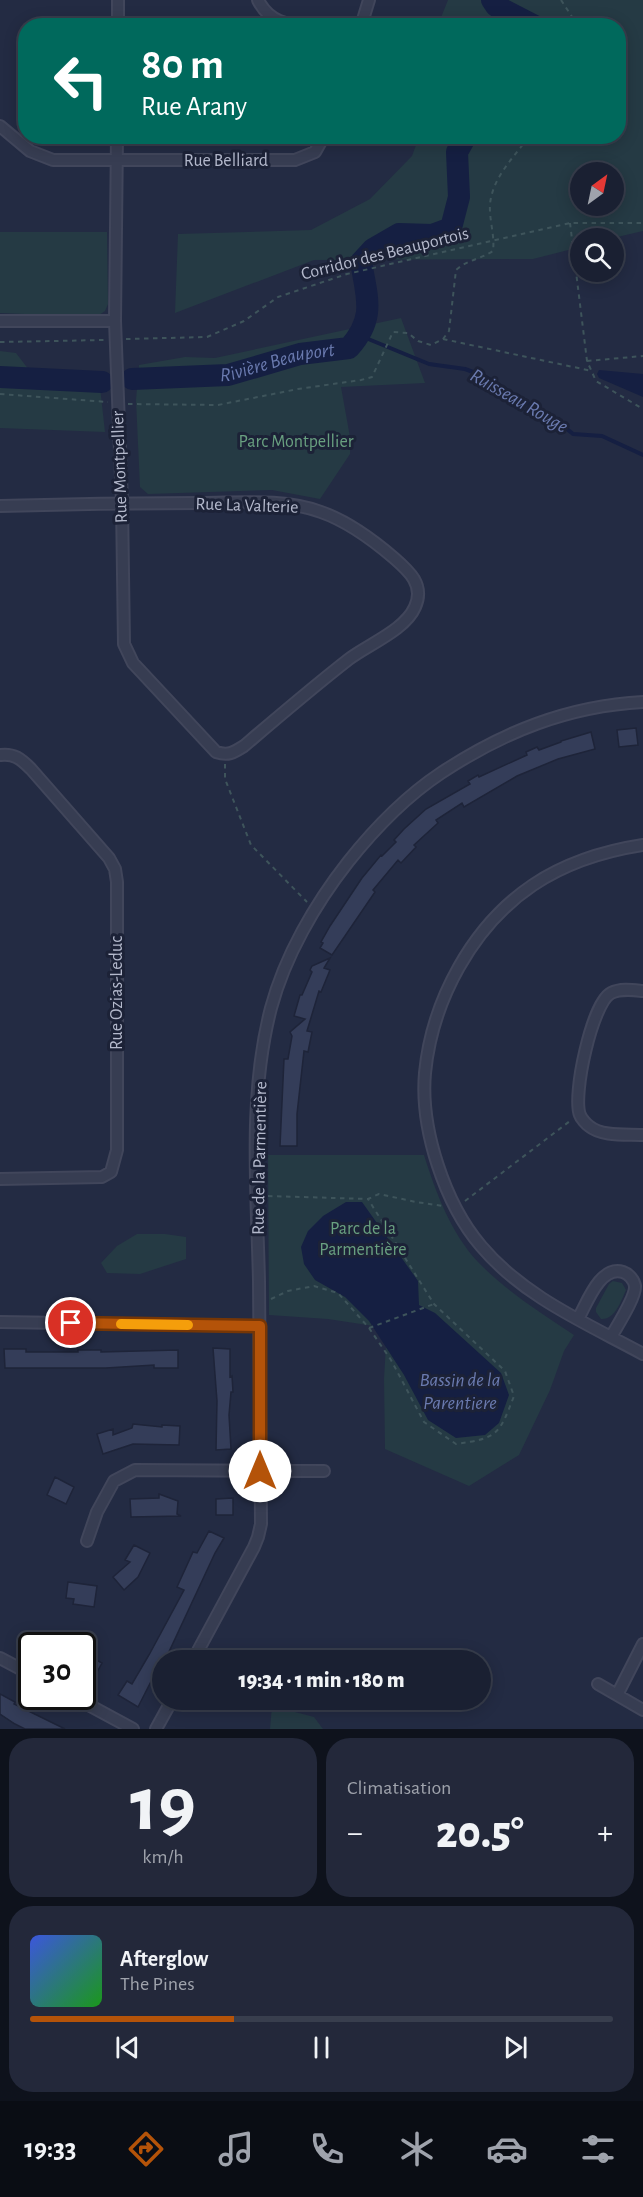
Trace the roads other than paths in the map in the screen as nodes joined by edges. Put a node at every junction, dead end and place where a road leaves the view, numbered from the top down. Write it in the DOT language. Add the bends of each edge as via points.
graph roads {
  1 [pos="118,0"];
  2 [pos="258,0"];
  3 [pos="369,0"];
  4 [pos="118,18"];
  5 [pos="272,18"];
  6 [pos="363,18"];
  7 [pos="0,126"];
  8 [pos="18,141"];
  9 [pos="22,144"];
  10 [pos="117,144"];
  11 [pos="320,144"];
  12 [pos="117,160"];
  13 [pos="0,321"];
  14 [pos="115,321"];
  15 [pos="122,503"];
  16 [pos="0,506"];
  17 [pos="643,702"];
  18 [pos="0,755"];
  19 [pos="226,755"];
  20 [pos="643,845"];
  21 [pos="643,991"];
  22 [pos="643,1135"];
  23 [pos="0,1179"];
  24 [pos="578,1319"];
  25 [pos="0,1322"];
  26 [pos="260,1326"];
  27 [pos="612,1337"];
  28 [pos="643,1354"];
  29 [pos="260,1471"];
  30 [pos="324,1471"];
  31 [pos="87,1541"];
  32 [pos="643,1644"];
  33 [pos="198,1650"];
  34 [pos="0,1659"];
  35 [pos="18,1668"];
  36 [pos="598,1683"];
  37 [pos="617,1695"];
  38 [pos="96,1709"];
  39 [pos="166,1710"];
  40 [pos="643,1710"];
  41 [pos="133,1729"];
  42 [pos="156,1729"];
  1 -- 4 [label="street"];
  2 -- 5 [label="street" via="263,12"];
  3 -- 6 [label="street"];
  7 -- 8 [label="street, Rue Belliard"];
  9 -- 12 [label="street, Rue Belliard" via="53,160"];
  10 -- 12 [label="street, Rue Montpellier"];
  11 -- 12 [label="street, Rue Belliard" via="315,152 294,160"];
  12 -- 14 [label="street, Rue Montpellier"];
  13 -- 14 [label="street"];
  14 -- 15 [label="street, Rue Montpellier"];
  15 -- 16 [label="street, Rue La Valterie"];
  15 -- 19 [label="street, Rue Montpellier" via="124,644 133,663 216,752"];
  15 -- 19 [label="street, Rue La Valterie" via="263,503 321,512 390,554 417,583 416,607 407,621 350,658 244,746"];
  17 -- 26 [label="street, Rue de la Parmentière" via="569,713 514,731 469,754 418,789 369,836 314,910 293,950 272,1007 262,1054 256,1123"];
  18 -- 23 [label="street, Rue Ozias-Leduc" via="13,755 31,769 109,858 117,882 115,1162 111,1172 102,1177"];
  20 -- 24 [label="street" via="568,865 532,886 499,914 466,954 448,990 433,1028 425,1074 434,1150 456,1208 480,1245 508,1274"];
  21 -- 22 [label="street" via="610,993 601,1003 583,1063 579,1102 580,1115 589,1127 603,1133"];
  24 -- 27 [label="street"];
  24 -- 27 [label="street" via="601,1279 610,1272 621,1271 630,1276 635,1286"];
  25 -- 26 [label="street"];
  26 -- 29 [label="street, Rue de la Parmentière"];
  27 -- 28 [label="street"];
  29 -- 30 [label="street"];
  29 -- 31 [label="street" via="129,1472 114,1481"];
  29 -- 33 [label="street, Rue de la Parmentière" via="258,1538"];
  32 -- 37 [label="street"];
  34 -- 35 [label="street"];
  36 -- 37 [label="street"];
  37 -- 40 [label="street"];
  38 -- 41 [label="street"];
  39 -- 42 [label="street"];
}
